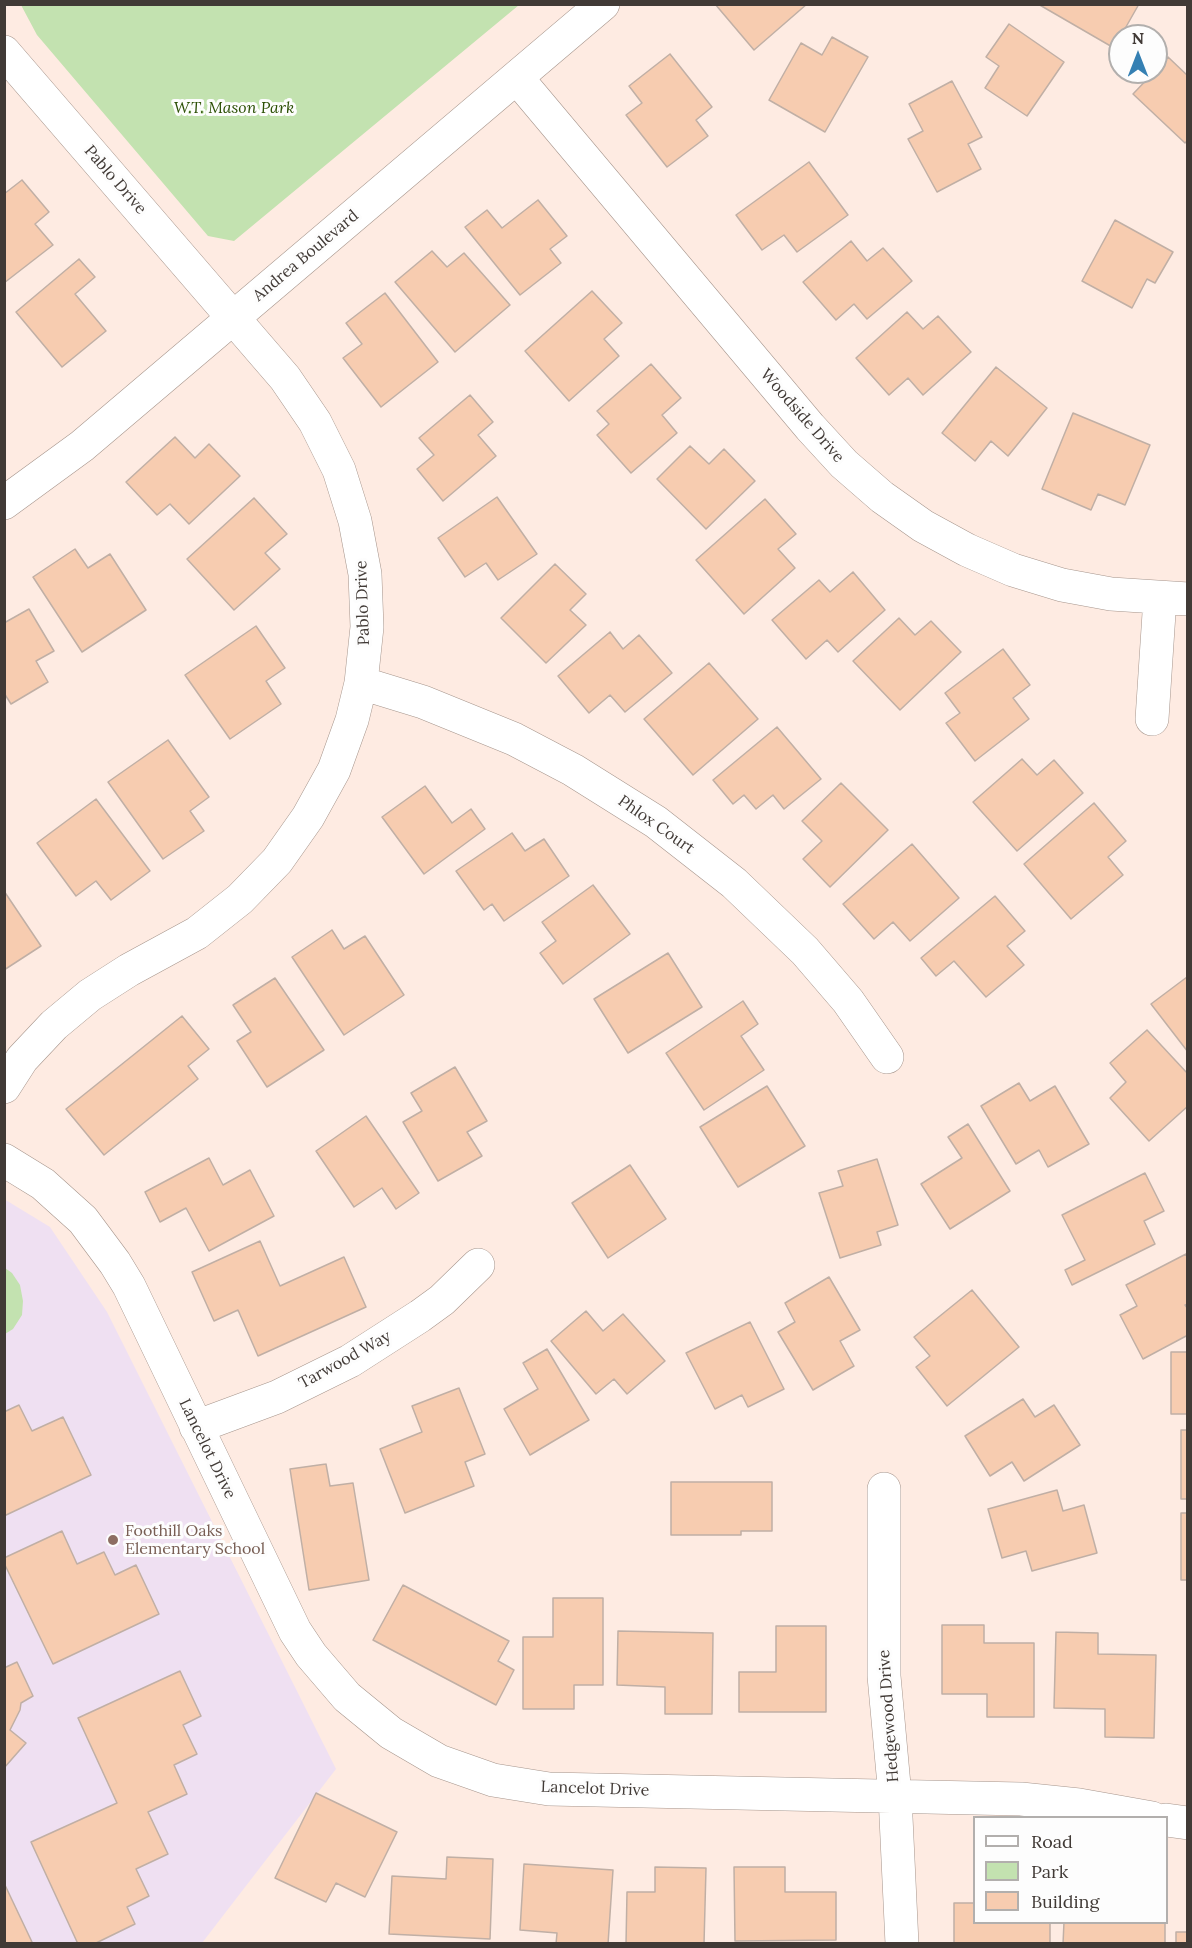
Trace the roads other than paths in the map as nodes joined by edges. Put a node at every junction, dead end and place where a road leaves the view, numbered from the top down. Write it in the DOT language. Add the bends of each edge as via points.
graph roads {
  1 [pos="603,4"];
  2 [pos="4,52"];
  3 [pos="517,78"];
  4 [pos="234,318"];
  5 [pos="4,503"];
  6 [pos="1174,599"];
  7 [pos="361,683"];
  8 [pos="1152,720"];
  9 [pos="887,1057"];
  10 [pos="4,1087"];
  11 [pos="4,1160"];
  12 [pos="478,1265"];
  13 [pos="196,1427"];
  14 [pos="884,1489"];
  15 [pos="895,1796"];
  16 [pos="1141,1816"];
  17 [pos="1168,1820"];
  18 [pos="1188,1823"];
  19 [pos="902,1944"];
  1 -- 3 [label="street, Andrea Boulevard"];
  2 -- 4 [label="street, Pablo Drive"];
  3 -- 4 [label="street, Andrea Boulevard"];
  3 -- 6 [label="street, Woodside Drive" via="810,427 882,497 923,526 1013,570 1111,594"];
  4 -- 5 [label="street, Andrea Boulevard" via="82,446"];
  4 -- 7 [label="street, Pablo Drive" via="285,378 315,422 339,470 355,521 365,574 367,627"];
  6 -- 8 [label="street"];
  7 -- 9 [label="street, Phlox Court" via="423,702 514,739 573,770 656,822 734,883 805,951"];
  7 -- 10 [label="street, Pablo Drive" via="334,770 277,861 240,899 197,933 90,995 22,1059"];
  11 -- 13 [label="street, Lancelot Drive" via="43,1184 83,1220 116,1263"];
  12 -- 13 [label="street, Tarwood Way" via="442,1300 350,1361 277,1397"];
  13 -- 15 [label="street, Lancelot Drive" via="311,1655 347,1697 391,1733 439,1761 493,1780 549,1789"];
  14 -- 15 [label="street, Hedgewood Drive" via="884,1676"];
  15 -- 16 [label="street, Lancelot Drive" via="1021,1798"];
  15 -- 19 [label="street, Hedgewood Drive"];
  17 -- 18 [label="street"];
}
